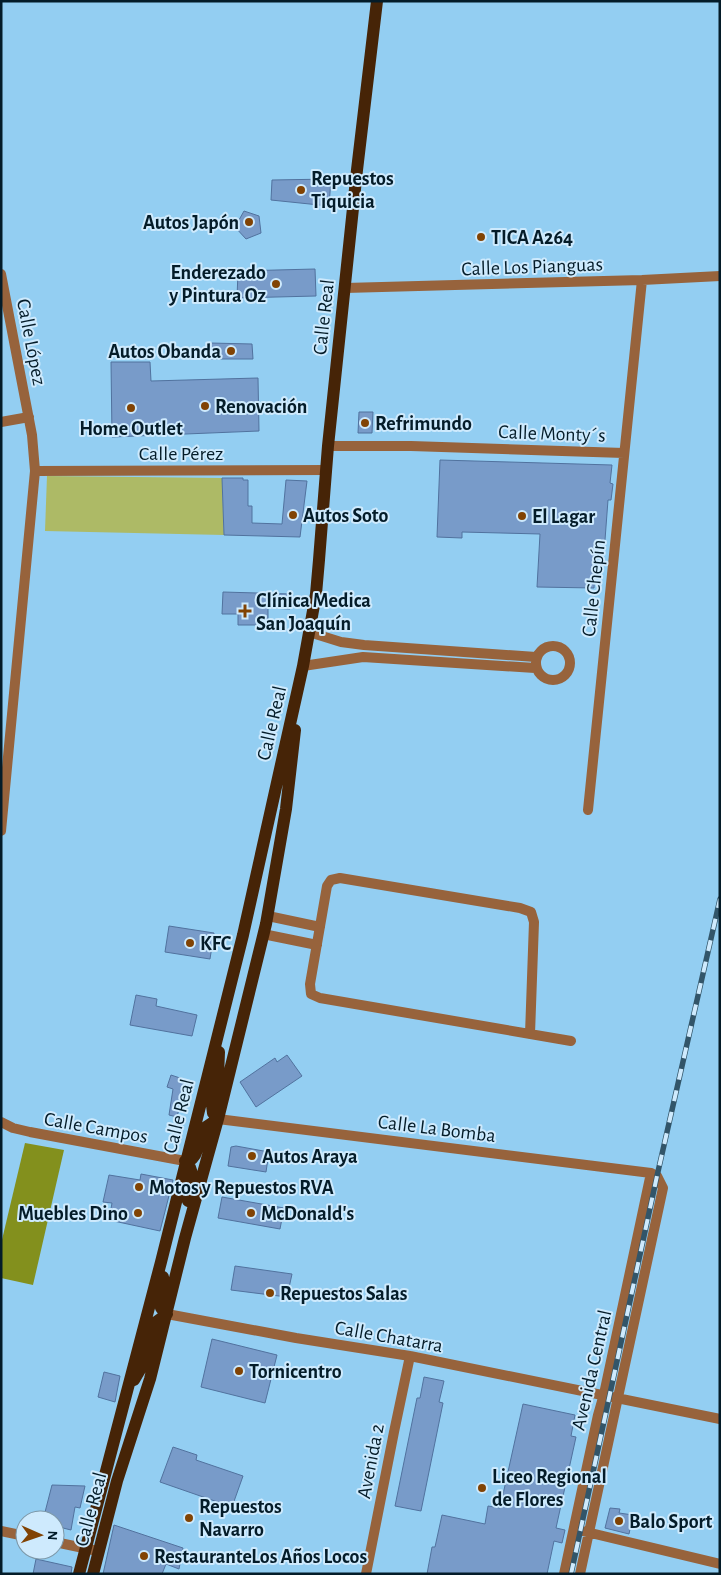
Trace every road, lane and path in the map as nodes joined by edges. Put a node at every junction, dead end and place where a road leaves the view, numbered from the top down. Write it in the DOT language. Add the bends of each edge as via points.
graph roads {
  1 [pos="377,1"];
  2 [pos="1,274"];
  3 [pos="720,276"];
  4 [pos="642,280"];
  5 [pos="345,288"];
  6 [pos="29,417"];
  7 [pos="1,422"];
  8 [pos="328,446"];
  9 [pos="624,453"];
  10 [pos="327,470"];
  11 [pos="35,471"];
  12 [pos="309,632"];
  13 [pos="364,645"];
  14 [pos="444,650"];
  15 [pos="362,657"];
  16 [pos="536,657"];
  17 [pos="443,662"];
  18 [pos="303,666"];
  19 [pos="536,668"];
  20 [pos="6,734"];
  21 [pos="588,810"];
  22 [pos="1,832"];
  23 [pos="268,916"];
  24 [pos="320,927"];
  25 [pos="263,934"];
  26 [pos="317,946"];
  27 [pos="530,1034"];
  28 [pos="217,1039"];
  29 [pos="571,1041"];
  30 [pos="218,1119"];
  31 [pos="1,1122"];
  32 [pos="185,1161"];
  33 [pos="651,1173"];
  34 [pos="186,1238"];
  35 [pos="161,1262"];
  36 [pos="167,1314"];
  37 [pos="410,1356"];
  38 [pos="128,1389"];
  39 [pos="610,1395"];
  40 [pos="720,1419"];
  41 [pos="574,1529"];
  42 [pos="1,1531"];
  43 [pos="589,1533"];
  44 [pos="15,1534"];
  45 [pos="65,1544"];
  46 [pos="92,1550"];
  47 [pos="720,1564"];
  48 [pos="79,1574"];
  49 [pos="93,1574"];
  50 [pos="366,1574"];
  51 [pos="564,1574"];
  52 [pos="580,1574"];
  1 -- 5 [label="main road, Calle Real"];
  2 -- 6 [label="street, Calle López"];
  3 -- 4 [label="street, Calle Los Pianguas"];
  4 -- 5 [label="street, Calle Los Pianguas"];
  4 -- 9 [label="street, Calle Chepín"];
  5 -- 8 [label="main road, Calle Real"];
  6 -- 7 [label="street"];
  6 -- 11 [label="street"];
  8 -- 9 [label="street, Calle Monty´s"];
  8 -- 10 [label="main road, Calle Real"];
  9 -- 21 [label="street, Calle Chepín"];
  10 -- 11 [label="street, Calle Pérez"];
  10 -- 12 [label="main road, Calle Real" via="320,560"];
  11 -- 20 [label="street"];
  12 -- 13 [label="street"];
  12 -- 18 [label="main road, Calle Real"];
  13 -- 14 [label="street"];
  13 -- 15 [label="street"];
  14 -- 16 [label="street"];
  14 -- 17 [label="street"];
  15 -- 17 [label="street"];
  15 -- 18 [label="street"];
  16 -- 19 [label="street"];
  16 -- 19 [label="street" via="544,648 554,646 564,650 570,665 566,675 556,680 541,676"];
  17 -- 19 [label="street"];
  18 -- 23 [label="main road, Calle Real" via="286,809"];
  18 -- 28 [label="main road, Calle Real"];
  20 -- 22 [label="street"];
  23 -- 24 [label="street"];
  23 -- 25 [label="main road, Calle Real"];
  24 -- 26 [label="street"];
  24 -- 27 [label="street" via="327,886 331,880 340,878 531,912 534,922"];
  25 -- 26 [label="street"];
  25 -- 30 [label="main road, Calle Real"];
  26 -- 27 [label="street" via="310,984 311,994 320,998"];
  27 -- 29 [label="street"];
  28 -- 30 [label="main road" via="218,1077 212,1105"];
  28 -- 32 [label="main road, Calle Real"];
  30 -- 32 [label="main road" via="206,1126 195,1155"];
  30 -- 33 [label="street, Calle La Bomba"];
  30 -- 34 [label="main road, Calle Real"];
  31 -- 32 [label="street, Calle Campos" via="30,1132"];
  32 -- 34 [label="main road" via="192,1170 185,1217"];
  32 -- 35 [label="main road, Calle Real"];
  33 -- 39 [label="street, Avenida Central"];
  33 -- 39 [label="street, Avenida Central" via="657,1176 663,1188"];
  34 -- 36 [label="main road, Calle Real"];
  35 -- 36 [label="main road" via="164,1285 160,1302"];
  35 -- 38 [label="main road, Calle Real"];
  36 -- 37 [label="street, Calle Chatarra"];
  36 -- 38 [label="main road" via="156,1322 141,1371"];
  36 -- 46 [label="main road, Calle Real" via="150,1379"];
  37 -- 39 [label="street, Calle Chatarra"];
  37 -- 50 [label="street, Avenida 2"];
  38 -- 46 [label="main road, Calle Real"];
  39 -- 40 [label="street, Calle Chatarra"];
  39 -- 41 [label="street, Avenida Central" via="598,1415"];
  39 -- 43 [label="street, Avenida Central"];
  41 -- 43 [label="street"];
  41 -- 51 [label="street, Avenida Central"];
  42 -- 44 [label="street"];
  43 -- 47 [label="street"];
  43 -- 52 [label="street, Avenida Central"];
  45 -- 46 [label="street"];
  46 -- 48 [label="main road, Calle Real"];
  46 -- 49 [label="main road, Calle Real"];
}
